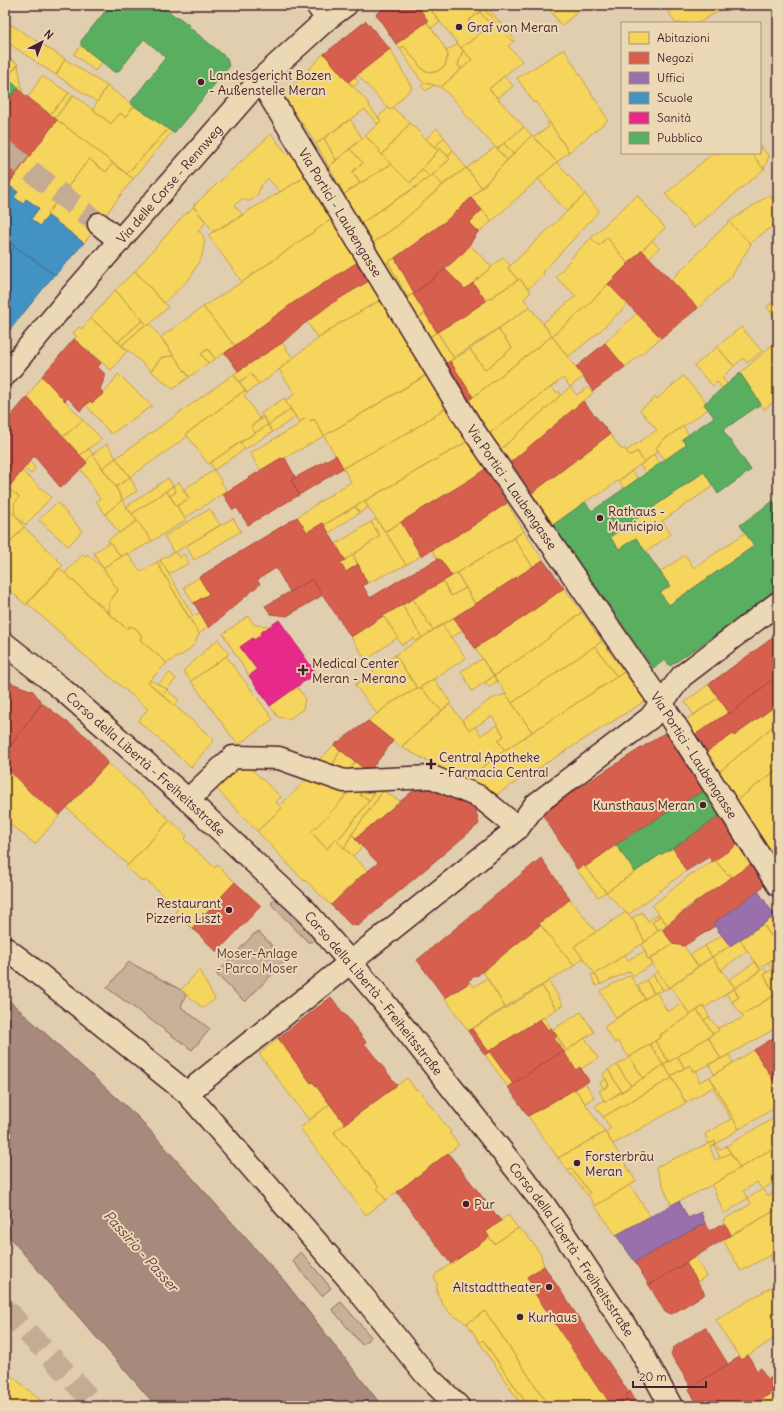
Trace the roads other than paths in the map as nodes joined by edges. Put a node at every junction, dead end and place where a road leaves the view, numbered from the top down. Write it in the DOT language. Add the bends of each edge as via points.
graph roads {
  1 [pos="346,5"];
  2 [pos="322,12"];
  3 [pos="260,80"];
  4 [pos="99,224"];
  5 [pos="120,241"];
  6 [pos="5,375"];
  7 [pos="778,604"];
  8 [pos="5,644"];
  9 [pos="661,703"];
  10 [pos="188,800"];
  11 [pos="518,828"];
  12 [pos="778,885"];
  13 [pos="5,948"];
  14 [pos="351,963"];
  15 [pos="187,1093"];
  16 [pos="458,1406"];
  17 [pos="671,1406"];
  1 -- 2 [label="street, Via delle Corse - Rennweg"];
  2 -- 3 [label="street, Via delle Corse - Rennweg"];
  3 -- 5 [label="street, Via delle Corse - Rennweg"];
  3 -- 9 [label="street, Via Portici - Laubengasse" via="471,427"];
  4 -- 5 [label="street"];
  5 -- 6 [label="street, Via delle Corse - Rennweg"];
  7 -- 9 [label="street" via="682,676"];
  8 -- 10 [label="street, Corso della Libertà - Freiheitsstraße" via="62,689"];
  9 -- 11 [label="street" via="650,718 535,805"];
  9 -- 12 [label="street, Via Portici - Laubengasse"];
  10 -- 11 [label="street" via="233,756 279,758 344,781 432,777 480,797"];
  10 -- 14 [label="street, Corso della Libertà - Freiheitsstraße" via="305,910"];
  11 -- 14 [label="street"];
  13 -- 15 [label="street"];
  14 -- 15 [label="street"];
  14 -- 17 [label="street, Corso della Libertà - Freiheitsstraße" via="554,1219 637,1344"];
  15 -- 16 [label="street" via="353,1284 426,1375"];
}
